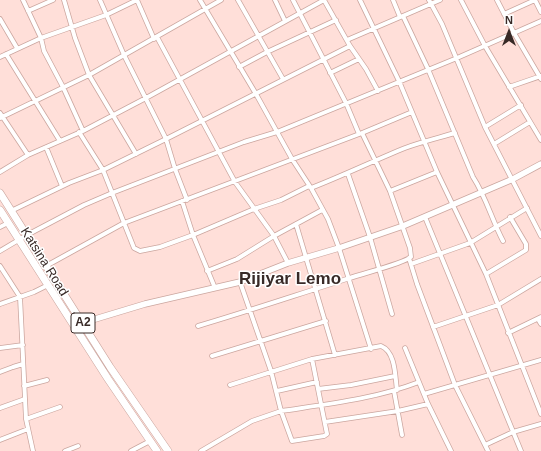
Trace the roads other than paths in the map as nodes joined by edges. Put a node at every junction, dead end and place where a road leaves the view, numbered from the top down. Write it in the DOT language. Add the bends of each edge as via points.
graph roads {
  1 [pos="23,0"];
  2 [pos="53,0"];
  3 [pos="64,0"];
  4 [pos="100,0"];
  5 [pos="137,0"];
  6 [pos="200,0"];
  7 [pos="221,0"];
  8 [pos="238,0"];
  9 [pos="275,0"];
  10 [pos="293,0"];
  11 [pos="324,0"];
  12 [pos="360,0"];
  13 [pos="393,0"];
  14 [pos="440,0"];
  15 [pos="462,0"];
  16 [pos="497,0"];
  17 [pos="537,1"];
  18 [pos="430,2"];
  19 [pos="205,9"];
  20 [pos="28,11"];
  21 [pos="541,12"];
  22 [pos="300,14"];
  23 [pos="504,14"];
  24 [pos="106,15"];
  25 [pos="402,17"];
  26 [pos="0,19"];
  27 [pos="336,20"];
  28 [pos="285,21"];
  29 [pos="541,21"];
  30 [pos="73,27"];
  31 [pos="374,29"];
  32 [pos="310,32"];
  33 [pos="514,33"];
  34 [pos="258,35"];
  35 [pos="41,38"];
  36 [pos="155,38"];
  37 [pos="347,40"];
  38 [pos="350,46"];
  39 [pos="485,46"];
  40 [pos="17,48"];
  41 [pos="229,51"];
  42 [pos="266,52"];
  43 [pos="6,54"];
  44 [pos="124,55"];
  45 [pos="0,57"];
  46 [pos="457,58"];
  47 [pos="359,59"];
  48 [pos="324,60"];
  49 [pos="239,67"];
  50 [pos="428,69"];
  51 [pos="330,73"];
  52 [pos="89,75"];
  53 [pos="540,77"];
  54 [pos="179,78"];
  55 [pos="283,79"];
  56 [pos="399,81"];
  57 [pos="63,87"];
  58 [pos="510,87"];
  59 [pos="378,90"];
  60 [pos="256,94"];
  61 [pos="146,98"];
  62 [pos="34,101"];
  63 [pos="346,104"];
  64 [pos="520,105"];
  65 [pos="412,112"];
  66 [pos="113,115"];
  67 [pos="1,116"];
  68 [pos="202,121"];
  69 [pos="530,122"];
  70 [pos="485,127"];
  71 [pos="81,131"];
  72 [pos="276,132"];
  73 [pos="361,133"];
  74 [pos="455,133"];
  75 [pos="166,140"];
  76 [pos="541,140"];
  77 [pos="60,141"];
  78 [pos="424,142"];
  79 [pos="494,144"];
  80 [pos="46,147"];
  81 [pos="218,152"];
  82 [pos="136,154"];
  83 [pos="28,155"];
  84 [pos="292,159"];
  85 [pos="374,161"];
  86 [pos="541,164"];
  87 [pos="175,169"];
  88 [pos="103,170"];
  89 [pos="0,172"];
  90 [pos="437,172"];
  91 [pos="348,174"];
  92 [pos="513,179"];
  93 [pos="235,182"];
  94 [pos="62,186"];
  95 [pos="310,187"];
  96 [pos="390,191"];
  97 [pos="482,192"];
  98 [pos="0,193"];
  99 [pos="112,193"];
  100 [pos="185,201"];
  101 [pos="453,205"];
  102 [pos="527,208"];
  103 [pos="254,209"];
  104 [pos="0,210"];
  105 [pos="322,210"];
  106 [pos="11,211"];
  107 [pos="425,217"];
  108 [pos="510,217"];
  109 [pos="8,223"];
  110 [pos="124,223"];
  111 [pos="296,224"];
  112 [pos="403,226"];
  113 [pos="0,227"];
  114 [pos="496,227"];
  115 [pos="26,234"];
  116 [pos="193,235"];
  117 [pos="274,236"];
  118 [pos="541,236"];
  119 [pos="370,237"];
  120 [pos="18,239"];
  121 [pos="504,241"];
  122 [pos="470,243"];
  123 [pos="339,248"];
  124 [pos="0,251"];
  125 [pos="439,254"];
  126 [pos="306,258"];
  127 [pos="409,258"];
  128 [pos="288,263"];
  129 [pos="411,264"];
  130 [pos="0,266"];
  131 [pos="46,266"];
  132 [pos="380,269"];
  133 [pos="207,271"];
  134 [pos="486,274"];
  135 [pos="348,278"];
  136 [pos="541,279"];
  137 [pos="240,282"];
  138 [pos="48,285"];
  139 [pos="215,288"];
  140 [pos="315,290"];
  141 [pos="20,297"];
  142 [pos="0,304"];
  143 [pos="498,305"];
  144 [pos="250,311"];
  145 [pos="392,314"];
  146 [pos="465,316"];
  147 [pos="540,318"];
  148 [pos="326,321"];
  149 [pos="82,322"];
  150 [pos="541,324"];
  151 [pos="198,326"];
  152 [pos="433,327"];
  153 [pos="508,332"];
  154 [pos="260,342"];
  155 [pos="23,345"];
  156 [pos="0,348"];
  157 [pos="405,348"];
  158 [pos="371,349"];
  159 [pos="335,354"];
  160 [pos="212,356"];
  161 [pos="312,359"];
  162 [pos="541,360"];
  163 [pos="23,364"];
  164 [pos="523,366"];
  165 [pos="271,371"];
  166 [pos="0,372"];
  167 [pos="395,376"];
  168 [pos="489,376"];
  169 [pos="47,380"];
  170 [pos="317,382"];
  171 [pos="419,382"];
  172 [pos="455,384"];
  173 [pos="230,385"];
  174 [pos="24,386"];
  175 [pos="318,389"];
  176 [pos="276,391"];
  177 [pos="395,391"];
  178 [pos="424,394"];
  179 [pos="25,399"];
  180 [pos="428,404"];
  181 [pos="322,405"];
  182 [pos="0,408"];
  183 [pos="60,408"];
  184 [pos="281,411"];
  185 [pos="398,411"];
  186 [pos="541,414"];
  187 [pos="26,418"];
  188 [pos="325,422"];
  189 [pos="541,424"];
  190 [pos="28,429"];
  191 [pos="513,432"];
  192 [pos="402,435"];
  193 [pos="0,440"];
  194 [pos="150,441"];
  195 [pos="485,445"];
  196 [pos="78,446"];
  197 [pos="33,451"];
  198 [pos="65,451"];
  199 [pos="131,451"];
  200 [pos="157,451"];
  201 [pos="168,451"];
  202 [pos="201,451"];
  203 [pos="451,451"];
  204 [pos="488,451"];
  205 [pos="521,451"];
  1 -- 20 [label="street"];
  2 -- 20 [label="street"];
  3 -- 30 [label="street"];
  4 -- 24 [label="street"];
  5 -- 24 [label="street"];
  5 -- 36 [label="street"];
  6 -- 19 [label="street"];
  7 -- 19 [label="street"];
  8 -- 34 [label="street"];
  9 -- 28 [label="street"];
  10 -- 22 [label="street"];
  11 -- 22 [label="street"];
  11 -- 27 [label="street"];
  12 -- 31 [label="street"];
  13 -- 25 [label="street"];
  14 -- 18 [label="street"];
  15 -- 39 [label="street"];
  16 -- 23 [label="street"];
  17 -- 21 [label="street"];
  17 -- 23 [label="street"];
  18 -- 25 [label="street"];
  18 -- 46 [label="street"];
  19 -- 36 [label="street"];
  19 -- 41 [label="street"];
  20 -- 35 [label="street"];
  22 -- 28 [label="street"];
  22 -- 32 [label="street"];
  23 -- 33 [label="street"];
  24 -- 30 [label="street"];
  24 -- 44 [label="street"];
  25 -- 31 [label="street"];
  25 -- 50 [label="street"];
  26 -- 40 [label="street"];
  27 -- 32 [label="street"];
  27 -- 37 [label="street"];
  28 -- 34 [label="street"];
  29 -- 33 [label="street"];
  30 -- 35 [label="street"];
  30 -- 52 [label="street"];
  31 -- 37 [label="street"];
  31 -- 56 [label="street"];
  32 -- 42 [label="street"];
  32 -- 48 [label="street"];
  33 -- 39 [label="street"];
  33 -- 53 [label="street"];
  34 -- 41 [label="street"];
  34 -- 42 [label="street"];
  35 -- 40 [label="street"];
  35 -- 57 [label="street" via="44,51"];
  36 -- 44 [label="street"];
  36 -- 54 [label="street"];
  37 -- 38 [label="street"];
  38 -- 47 [label="street"];
  38 -- 48 [label="street"];
  39 -- 46 [label="street"];
  39 -- 58 [label="street"];
  40 -- 43 [label="street"];
  41 -- 49 [label="street"];
  41 -- 54 [label="street"];
  42 -- 49 [label="street"];
  42 -- 55 [label="street"];
  43 -- 45 [label="street"];
  43 -- 62 [label="street"];
  44 -- 52 [label="street"];
  44 -- 61 [label="street"];
  46 -- 50 [label="street"];
  46 -- 70 [label="street"];
  47 -- 51 [label="street"];
  47 -- 59 [label="street"];
  48 -- 51 [label="street"];
  48 -- 55 [label="street"];
  49 -- 60 [label="street"];
  50 -- 56 [label="street"];
  50 -- 74 [label="street"];
  51 -- 63 [label="street"];
  52 -- 57 [label="street"];
  52 -- 66 [label="street"];
  53 -- 58 [label="street"];
  54 -- 61 [label="street"];
  54 -- 68 [label="street"];
  55 -- 60 [label="street"];
  56 -- 59 [label="street"];
  56 -- 65 [label="street"];
  57 -- 62 [label="street"];
  57 -- 71 [label="street"];
  58 -- 64 [label="street"];
  59 -- 63 [label="street"];
  60 -- 68 [label="street"];
  60 -- 72 [label="street"];
  61 -- 66 [label="street"];
  61 -- 75 [label="street"];
  62 -- 67 [label="street"];
  62 -- 77 [label="street"];
  63 -- 72 [label="street"];
  63 -- 73 [label="street"];
  64 -- 69 [label="street"];
  64 -- 70 [label="street"];
  65 -- 73 [label="street"];
  65 -- 78 [label="street"];
  66 -- 71 [label="street"];
  66 -- 82 [label="street"];
  67 -- 83 [label="street"];
  68 -- 75 [label="street"];
  68 -- 81 [label="street"];
  69 -- 76 [label="street"];
  69 -- 79 [label="street"];
  70 -- 79 [label="street"];
  71 -- 77 [label="street"];
  71 -- 88 [label="street"];
  72 -- 81 [label="street"];
  72 -- 84 [label="street"];
  73 -- 84 [label="street"];
  73 -- 85 [label="street"];
  74 -- 78 [label="street"];
  74 -- 97 [label="street"];
  75 -- 82 [label="street"];
  75 -- 87 [label="street"];
  77 -- 80 [label="street"];
  78 -- 85 [label="street"];
  78 -- 90 [label="street"];
  79 -- 92 [label="street"];
  80 -- 83 [label="street"];
  80 -- 94 [label="street"];
  81 -- 87 [label="street"];
  81 -- 93 [label="street"];
  82 -- 88 [label="street"];
  83 -- 89 [label="street"];
  84 -- 93 [label="street"];
  84 -- 95 [label="street"];
  85 -- 91 [label="street"];
  85 -- 96 [label="street"];
  86 -- 92 [label="street"];
  87 -- 99 [label="street"];
  87 -- 100 [label="street"];
  88 -- 94 [label="street"];
  88 -- 99 [label="street"];
  90 -- 96 [label="street"];
  90 -- 101 [label="street"];
  91 -- 95 [label="street"];
  91 -- 119 [label="street"];
  92 -- 97 [label="street"];
  92 -- 102 [label="street"];
  93 -- 100 [label="street"];
  93 -- 103 [label="street"];
  94 -- 106 [label="street"];
  95 -- 103 [label="street"];
  95 -- 105 [label="street"];
  96 -- 112 [label="street"];
  97 -- 101 [label="street"];
  97 -- 114 [label="street"];
  98 -- 106 [label="highway, Katsina Road / A2"];
  99 -- 110 [label="street"];
  99 -- 115 [label="street"];
  100 -- 110 [label="street"];
  100 -- 116 [label="street"];
  101 -- 107 [label="street"];
  101 -- 122 [label="street"];
  102 -- 108 [label="street"];
  102 -- 118 [label="street"];
  103 -- 116 [label="street"];
  103 -- 117 [label="street"];
  104 -- 109 [label="highway, Katsina Road / A2"];
  105 -- 111 [label="street"];
  105 -- 123 [label="street"];
  106 -- 115 [label="highway, Katsina Road / A2"];
  107 -- 112 [label="street"];
  107 -- 125 [label="street"];
  108 -- 114 [label="street"];
  108 -- 134 [label="street" via="526,244 526,250"];
  109 -- 113 [label="street"];
  109 -- 120 [label="highway, Katsina Road / A2"];
  110 -- 116 [label="street" via="134,248 140,251"];
  110 -- 131 [label="street"];
  111 -- 117 [label="street"];
  111 -- 126 [label="street"];
  112 -- 119 [label="street"];
  112 -- 127 [label="street" via="412,254"];
  114 -- 121 [label="street"];
  114 -- 122 [label="street"];
  115 -- 120 [label="street"];
  115 -- 131 [label="highway, Katsina Road / A2"];
  116 -- 133 [label="street"];
  117 -- 128 [label="street"];
  117 -- 133 [label="street" via="237,259"];
  119 -- 123 [label="street"];
  119 -- 132 [label="street"];
  120 -- 124 [label="street"];
  120 -- 138 [label="highway, Katsina Road / A2"];
  122 -- 125 [label="street"];
  122 -- 134 [label="street"];
  123 -- 126 [label="street"];
  123 -- 135 [label="street"];
  125 -- 129 [label="street"];
  125 -- 146 [label="street"];
  126 -- 128 [label="street"];
  126 -- 140 [label="street"];
  127 -- 129 [label="street"];
  127 -- 132 [label="street"];
  128 -- 137 [label="street"];
  129 -- 152 [label="street"];
  130 -- 141 [label="street"];
  131 -- 149 [label="highway, Katsina Road / A2"];
  132 -- 135 [label="street"];
  132 -- 145 [label="street"];
  133 -- 139 [label="street"];
  134 -- 143 [label="street"];
  135 -- 140 [label="street"];
  135 -- 158 [label="street"];
  136 -- 143 [label="street"];
  137 -- 139 [label="street"];
  137 -- 144 [label="street"];
  138 -- 141 [label="street"];
  138 -- 194 [label="highway, Katsina Road / A2"];
  139 -- 149 [label="street"];
  140 -- 144 [label="street"];
  140 -- 148 [label="street"];
  141 -- 142 [label="street"];
  141 -- 155 [label="street"];
  143 -- 146 [label="street"];
  143 -- 153 [label="street"];
  144 -- 151 [label="street"];
  144 -- 154 [label="street"];
  146 -- 152 [label="street"];
  146 -- 168 [label="street"];
  147 -- 150 [label="street"];
  147 -- 153 [label="street"];
  148 -- 154 [label="street"];
  148 -- 159 [label="street"];
  149 -- 201 [label="highway, Katsina Road / A2"];
  152 -- 172 [label="street"];
  153 -- 164 [label="street"];
  154 -- 160 [label="street"];
  154 -- 165 [label="street"];
  155 -- 156 [label="street"];
  155 -- 163 [label="street"];
  157 -- 171 [label="street"];
  158 -- 159 [label="street"];
  158 -- 167 [label="street" via="376,346 386,348"];
  159 -- 161 [label="street"];
  161 -- 165 [label="street"];
  161 -- 170 [label="street"];
  162 -- 164 [label="street"];
  163 -- 166 [label="street"];
  163 -- 174 [label="street"];
  164 -- 168 [label="street"];
  164 -- 186 [label="street"];
  165 -- 173 [label="street"];
  165 -- 176 [label="street"];
  167 -- 175 [label="street"];
  167 -- 177 [label="street"];
  168 -- 172 [label="street"];
  168 -- 191 [label="street"];
  169 -- 174 [label="street"];
  170 -- 175 [label="street"];
  170 -- 176 [label="street"];
  171 -- 177 [label="street"];
  171 -- 178 [label="street"];
  172 -- 178 [label="street"];
  172 -- 195 [label="street"];
  174 -- 179 [label="street"];
  175 -- 181 [label="street"];
  176 -- 184 [label="street"];
  177 -- 181 [label="street"];
  177 -- 185 [label="street"];
  178 -- 180 [label="street"];
  179 -- 182 [label="street"];
  179 -- 187 [label="street"];
  180 -- 185 [label="street"];
  180 -- 203 [label="street"];
  181 -- 184 [label="street"];
  181 -- 188 [label="street"];
  183 -- 187 [label="street"];
  184 -- 188 [label="street" via="292,441 324,436 327,434"];
  184 -- 202 [label="street" via="252,420"];
  185 -- 188 [label="street"];
  185 -- 192 [label="street"];
  187 -- 190 [label="street"];
  189 -- 191 [label="street"];
  190 -- 193 [label="street"];
  190 -- 197 [label="street"];
  191 -- 195 [label="street"];
  191 -- 205 [label="street"];
  194 -- 199 [label="street"];
  194 -- 200 [label="highway, Katsina Road / A2"];
  195 -- 204 [label="street"];
  196 -- 198 [label="street"];
}
